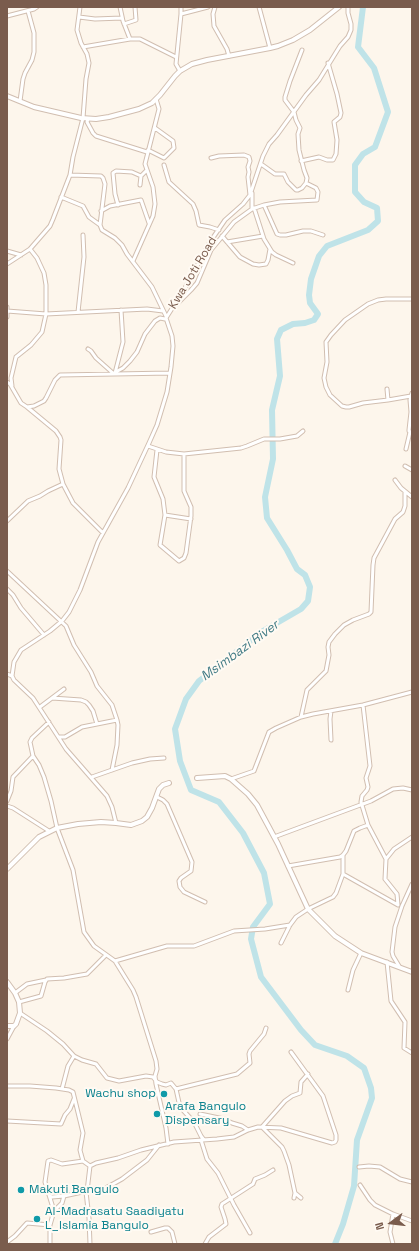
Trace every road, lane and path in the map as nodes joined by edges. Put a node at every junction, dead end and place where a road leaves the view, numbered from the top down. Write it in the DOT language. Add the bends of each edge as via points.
graph roads {
  1 [pos="37,7"];
  2 [pos="80,7"];
  3 [pos="120,7"];
  4 [pos="135,7"];
  5 [pos="181,7"];
  6 [pos="208,7"];
  7 [pos="215,7"];
  8 [pos="258,7"];
  9 [pos="339,7"];
  10 [pos="348,7"];
  11 [pos="28,11"];
  12 [pos="181,14"];
  13 [pos="7,16"];
  14 [pos="79,17"];
  15 [pos="122,18"];
  16 [pos="124,24"];
  17 [pos="130,39"];
  18 [pos="83,47"];
  19 [pos="270,48"];
  20 [pos="302,50"];
  21 [pos="229,56"];
  22 [pos="176,57"];
  23 [pos="328,63"];
  24 [pos="180,71"];
  25 [pos="7,96"];
  26 [pos="156,100"];
  27 [pos="20,101"];
  28 [pos="294,112"];
  29 [pos="86,118"];
  30 [pos="155,128"];
  31 [pos="148,151"];
  32 [pos="211,158"];
  33 [pos="301,161"];
  34 [pos="261,164"];
  35 [pos="164,166"];
  36 [pos="147,170"];
  37 [pos="70,175"];
  38 [pos="141,176"];
  39 [pos="306,183"];
  40 [pos="140,185"];
  41 [pos="251,193"];
  42 [pos="61,197"];
  43 [pos="118,205"];
  44 [pos="264,205"];
  45 [pos="253,209"];
  46 [pos="101,211"];
  47 [pos="149,223"];
  48 [pos="100,225"];
  49 [pos="218,230"];
  50 [pos="83,235"];
  51 [pos="323,235"];
  52 [pos="222,236"];
  53 [pos="263,236"];
  54 [pos="227,242"];
  55 [pos="30,249"];
  56 [pos="270,249"];
  57 [pos="7,251"];
  58 [pos="21,255"];
  59 [pos="133,261"];
  60 [pos="293,263"];
  61 [pos="7,264"];
  62 [pos="412,299"];
  63 [pos="174,306"];
  64 [pos="7,310"];
  65 [pos="121,310"];
  66 [pos="163,311"];
  67 [pos="78,312"];
  68 [pos="46,314"];
  69 [pos="7,317"];
  70 [pos="166,318"];
  71 [pos="88,349"];
  72 [pos="170,373"];
  73 [pos="114,374"];
  74 [pos="7,382"];
  75 [pos="387,389"];
  76 [pos="13,390"];
  77 [pos="411,394"];
  78 [pos="388,400"];
  79 [pos="27,407"];
  80 [pos="303,431"];
  81 [pos="411,433"];
  82 [pos="148,446"];
  83 [pos="406,449"];
  84 [pos="157,450"];
  85 [pos="184,454"];
  86 [pos="405,466"];
  87 [pos="412,470"];
  88 [pos="395,480"];
  89 [pos="62,484"];
  90 [pos="405,492"];
  91 [pos="412,497"];
  92 [pos="165,515"];
  93 [pos="191,519"];
  94 [pos="7,521"];
  95 [pos="103,533"];
  96 [pos="7,571"];
  97 [pos="7,589"];
  98 [pos="62,621"];
  99 [pos="44,635"];
  100 [pos="7,674"];
  101 [pos="12,676"];
  102 [pos="64,689"];
  103 [pos="412,692"];
  104 [pos="52,698"];
  105 [pos="363,705"];
  106 [pos="40,708"];
  107 [pos="331,711"];
  108 [pos="301,717"];
  109 [pos="117,720"];
  110 [pos="48,722"];
  111 [pos="97,724"];
  112 [pos="59,737"];
  113 [pos="332,740"];
  114 [pos="33,756"];
  115 [pos="164,758"];
  116 [pos="112,770"];
  117 [pos="92,777"];
  118 [pos="197,778"];
  119 [pos="231,778"];
  120 [pos="169,783"];
  121 [pos="412,790"];
  122 [pos="157,797"];
  123 [pos="7,801"];
  124 [pos="362,804"];
  125 [pos="7,806"];
  126 [pos="116,823"];
  127 [pos="368,825"];
  128 [pos="57,828"];
  129 [pos="49,831"];
  130 [pos="412,837"];
  131 [pos="274,838"];
  132 [pos="343,855"];
  133 [pos="386,859"];
  134 [pos="288,866"];
  135 [pos="7,869"];
  136 [pos="343,874"];
  137 [pos="412,884"];
  138 [pos="205,902"];
  139 [pos="400,906"];
  140 [pos="308,909"];
  141 [pos="290,925"];
  142 [pos="282,943"];
  143 [pos="361,953"];
  144 [pos="106,955"];
  145 [pos="115,961"];
  146 [pos="387,962"];
  147 [pos="399,966"];
  148 [pos="412,972"];
  149 [pos="46,980"];
  150 [pos="7,982"];
  151 [pos="348,990"];
  152 [pos="15,993"];
  153 [pos="18,1002"];
  154 [pos="20,1013"];
  155 [pos="7,1026"];
  156 [pos="14,1026"];
  157 [pos="266,1028"];
  158 [pos="7,1039"];
  159 [pos="291,1052"];
  160 [pos="412,1053"];
  161 [pos="74,1056"];
  162 [pos="308,1074"];
  163 [pos="156,1080"];
  164 [pos="7,1086"];
  165 [pos="62,1089"];
  166 [pos="176,1089"];
  167 [pos="74,1099"];
  168 [pos="200,1114"];
  169 [pos="7,1121"];
  170 [pos="262,1127"];
  171 [pos="248,1130"];
  172 [pos="203,1140"];
  173 [pos="168,1144"];
  174 [pos="159,1145"];
  175 [pos="83,1161"];
  176 [pos="90,1166"];
  177 [pos="359,1167"];
  178 [pos="273,1170"];
  179 [pos="412,1182"];
  180 [pos="360,1185"];
  181 [pos="87,1191"];
  182 [pos="295,1193"];
  183 [pos="50,1196"];
  184 [pos="64,1196"];
  185 [pos="230,1198"];
  186 [pos="294,1198"];
  187 [pos="300,1198"];
  188 [pos="54,1211"];
  189 [pos="393,1214"];
  190 [pos="412,1221"];
  191 [pos="50,1225"];
  192 [pos="151,1232"];
  193 [pos="250,1232"];
  194 [pos="7,1242"];
  195 [pos="50,1244"];
  196 [pos="90,1244"];
  197 [pos="175,1244"];
  198 [pos="205,1244"];
  199 [pos="393,1244"];
  1 -- 11 [label="street"];
  2 -- 14 [label="street"];
  3 -- 15 [label="street"];
  4 -- 16 [label="street" via="136,20"];
  5 -- 12 [label="street"];
  6 -- 12 [label="street"];
  7 -- 21 [label="street" via="212,14 214,26"];
  8 -- 19 [label="street"];
  9 -- 19 [label="street" via="310,30 293,40"];
  10 -- 23 [label="street, Kwa Joti Road" via="351,24 348,37"];
  11 -- 13 [label="street"];
  11 -- 27 [label="street" via="34,33 34,52 23,79"];
  12 -- 22 [label="street"];
  14 -- 15 [label="street"];
  14 -- 18 [label="street" via="77,30"];
  15 -- 16 [label="street"];
  16 -- 17 [label="street"];
  17 -- 18 [label="street"];
  17 -- 22 [label="street" via="140,39"];
  18 -- 29 [label="street" via="89,63 86,79"];
  19 -- 21 [label="street"];
  20 -- 28 [label="street" via="285,97 286,103"];
  21 -- 24 [label="street" via="192,64"];
  22 -- 24 [label="street"];
  23 -- 28 [label="street, Kwa Joti Road" via="319,80"];
  23 -- 33 [label="street" via="341,113 334,122 336,154 333,160 319,157"];
  24 -- 26 [label="street"];
  25 -- 27 [label="street"];
  26 -- 29 [label="street" via="139,109 109,117"];
  26 -- 30 [label="street" via="159,109"];
  27 -- 29 [label="street" via="43,109"];
  28 -- 33 [label="street" via="300,128 298,142"];
  28 -- 34 [label="street, Kwa Joti Road" via="269,144"];
  29 -- 31 [label="street" via="96,136"];
  29 -- 37 [label="street"];
  30 -- 31 [label="street"];
  30 -- 31 [label="street" via="173,141 174,148 164,158"];
  31 -- 36 [label="street" via="145,164"];
  32 -- 41 [label="street" via="244,155 249,157 248,177"];
  33 -- 39 [label="street" via="307,178"];
  34 -- 39 [label="street" via="275,174 284,174 296,190"];
  34 -- 41 [label="street, Kwa Joti Road"];
  35 -- 49 [label="street" via="169,182 193,204 199,225"];
  36 -- 38 [label="street"];
  36 -- 47 [label="street" via="155,197 153,216"];
  37 -- 42 [label="street"];
  37 -- 46 [label="street" via="102,176 104,184"];
  38 -- 40 [label="street"];
  38 -- 43 [label="street" via="132,172 113,173"];
  39 -- 44 [label="street" via="316,188 317,200"];
  41 -- 45 [label="street"];
  41 -- 49 [label="street, Kwa Joti Road"];
  42 -- 48 [label="street" via="83,206 89,217"];
  42 -- 55 [label="street" via="50,226"];
  43 -- 46 [label="street"];
  43 -- 47 [label="street" via="141,200"];
  44 -- 45 [label="street"];
  44 -- 51 [label="street" via="277,234 311,231"];
  45 -- 52 [label="street" via="234,222"];
  45 -- 53 [label="street"];
  46 -- 48 [label="street"];
  47 -- 59 [label="street"];
  48 -- 59 [label="street" via="102,230 119,242"];
  49 -- 63 [label="street, Kwa Joti Road"];
  50 -- 67 [label="street" via="84,257"];
  52 -- 54 [label="street"];
  52 -- 63 [label="street" via="211,250 197,283"];
  53 -- 54 [label="street"];
  53 -- 56 [label="street"];
  54 -- 56 [label="street" via="244,260 259,266 266,264"];
  55 -- 58 [label="street"];
  55 -- 68 [label="street" via="44,273"];
  56 -- 60 [label="street" via="276,255"];
  57 -- 58 [label="street"];
  58 -- 61 [label="street"];
  59 -- 66 [label="street" via="152,287"];
  62 -- 78 [label="street" via="378,300 364,305 345,320 326,342 324,378 330,395 342,406 349,407"];
  63 -- 70 [label="street, Kwa Joti Road"];
  64 -- 68 [label="street"];
  64 -- 69 [label="street"];
  65 -- 66 [label="street"];
  65 -- 67 [label="street"];
  65 -- 73 [label="street" via="123,342"];
  66 -- 70 [label="street"];
  67 -- 68 [label="street"];
  68 -- 76 [label="street" via="42,332 16,357 11,378"];
  70 -- 72 [label="street, Kwa Joti Road" via="173,346"];
  70 -- 73 [label="street" via="155,321 145,334 137,352"];
  71 -- 73 [label="street"];
  72 -- 73 [label="street"];
  72 -- 82 [label="street, Kwa Joti Road" via="167,392"];
  73 -- 79 [label="street" via="60,376 55,380 44,401"];
  74 -- 76 [label="street"];
  75 -- 78 [label="street"];
  76 -- 79 [label="street" via="21,403"];
  77 -- 78 [label="street"];
  77 -- 81 [label="street"];
  79 -- 89 [label="street" via="60,437 59,469"];
  80 -- 85 [label="street" via="297,436 264,439 245,447"];
  81 -- 83 [label="street"];
  82 -- 84 [label="street"];
  82 -- 95 [label="street, Kwa Joti Road"];
  84 -- 85 [label="street"];
  84 -- 92 [label="street" via="154,477 163,499"];
  85 -- 93 [label="street" via="184,491 191,509"];
  86 -- 87 [label="street"];
  88 -- 90 [label="street"];
  89 -- 94 [label="street" via="28,501"];
  89 -- 95 [label="street" via="75,506"];
  90 -- 91 [label="street"];
  90 -- 108 [label="street" via="403,512 394,519 372,565 371,612 344,625 329,642 326,671 307,690"];
  92 -- 93 [label="street"];
  92 -- 93 [label="street" via="160,545 179,561 184,558 186,552"];
  95 -- 98 [label="street, Kwa Joti Road" via="73,606"];
  96 -- 98 [label="street"];
  97 -- 99 [label="street"];
  98 -- 99 [label="street, Kwa Joti Road"];
  98 -- 109 [label="street" via="97,686 112,705"];
  99 -- 101 [label="street, Kwa Joti Road" via="21,650 14,662"];
  100 -- 101 [label="street"];
  101 -- 106 [label="street"];
  102 -- 104 [label="street"];
  103 -- 105 [label="street"];
  104 -- 106 [label="street"];
  104 -- 111 [label="street" via="86,702 93,710"];
  105 -- 107 [label="street"];
  105 -- 124 [label="street" via="370,766 366,778 368,787 361,798"];
  106 -- 110 [label="street"];
  107 -- 108 [label="street"];
  107 -- 113 [label="street"];
  108 -- 119 [label="street" via="270,731 254,771"];
  109 -- 111 [label="street"];
  109 -- 116 [label="street" via="117,745"];
  110 -- 112 [label="street"];
  110 -- 114 [label="street" via="30,742"];
  111 -- 112 [label="street"];
  112 -- 117 [label="street" via="66,749"];
  114 -- 123 [label="street" via="12,777"];
  114 -- 128 [label="street" via="44,777"];
  115 -- 116 [label="street" via="150,759"];
  116 -- 117 [label="street"];
  117 -- 126 [label="street" via="111,803"];
  118 -- 119 [label="street"];
  119 -- 131 [label="street" via="257,805"];
  120 -- 122 [label="street" via="159,789"];
  121 -- 124 [label="street" via="393,789"];
  122 -- 126 [label="street" via="147,817 142,821 131,825"];
  122 -- 138 [label="street" via="167,804 192,862 191,871 180,878 180,887 184,892"];
  124 -- 127 [label="street"];
  124 -- 131 [label="street"];
  125 -- 129 [label="street"];
  126 -- 128 [label="street" via="101,822"];
  127 -- 132 [label="street" via="356,829"];
  127 -- 133 [label="street"];
  128 -- 129 [label="street"];
  128 -- 144 [label="street" via="73,870 84,932 94,946"];
  129 -- 135 [label="street" via="32,843"];
  130 -- 133 [label="street" via="394,849"];
  131 -- 134 [label="street"];
  132 -- 134 [label="street"];
  132 -- 136 [label="street"];
  133 -- 139 [label="street" via="385,878 397,894"];
  134 -- 140 [label="street"];
  136 -- 139 [label="street"];
  136 -- 140 [label="street" via="333,897"];
  137 -- 139 [label="street"];
  139 -- 147 [label="street" via="392,947 393,956"];
  140 -- 141 [label="street"];
  140 -- 143 [label="street" via="335,936"];
  141 -- 142 [label="street"];
  141 -- 145 [label="street" via="234,931 194,946 167,946"];
  143 -- 146 [label="street"];
  143 -- 151 [label="street"];
  144 -- 145 [label="street"];
  144 -- 149 [label="street" via="87,974"];
  145 -- 163 [label="street" via="136,997 156,1061"];
  146 -- 147 [label="street"];
  146 -- 160 [label="street" via="391,1001 405,1022 404,1048"];
  147 -- 148 [label="street"];
  149 -- 152 [label="street" via="27,984"];
  149 -- 153 [label="street" via="41,996"];
  150 -- 152 [label="street"];
  152 -- 153 [label="street"];
  153 -- 154 [label="street"];
  154 -- 156 [label="street"];
  154 -- 161 [label="street" via="47,1031"];
  155 -- 156 [label="street"];
  156 -- 158 [label="street"];
  157 -- 166 [label="street" via="250,1051 250,1063 236,1074"];
  159 -- 162 [label="street"];
  161 -- 163 [label="street" via="96,1064 110,1079 123,1080 143,1075 152,1076"];
  161 -- 165 [label="street" via="68,1066"];
  162 -- 170 [label="street" via="301,1082 300,1093 285,1101"];
  162 -- 170 [label="street" via="323,1096 336,1142 281,1128"];
  163 -- 166 [label="street" via="160,1083 171,1083"];
  163 -- 173 [label="street"];
  164 -- 165 [label="street"];
  165 -- 167 [label="street" via="73,1092"];
  166 -- 172 [label="street" via="180,1107 194,1122"];
  167 -- 169 [label="street" via="61,1124"];
  167 -- 175 [label="street" via="82,1126 80,1150"];
  168 -- 171 [label="street" via="224,1119"];
  170 -- 171 [label="street"];
  170 -- 182 [label="street" via="283,1149"];
  171 -- 172 [label="street" via="234,1137"];
  172 -- 173 [label="street"];
  172 -- 185 [label="street" via="207,1159 218,1173"];
  173 -- 174 [label="street"];
  174 -- 176 [label="street"];
  174 -- 181 [label="street" via="147,1160 122,1179 104,1189"];
  175 -- 176 [label="street"];
  175 -- 183 [label="street" via="62,1164 48,1161 44,1182"];
  176 -- 181 [label="street"];
  177 -- 179 [label="street" via="380,1167 400,1179"];
  178 -- 185 [label="street" via="255,1179 253,1184"];
  180 -- 189 [label="street" via="375,1205"];
  181 -- 184 [label="street"];
  181 -- 196 [label="street"];
  182 -- 186 [label="street"];
  182 -- 187 [label="street"];
  183 -- 184 [label="street"];
  183 -- 188 [label="street"];
  184 -- 188 [label="street" via="62,1203"];
  185 -- 193 [label="street"];
  185 -- 198 [label="street" via="221,1205 226,1224 209,1237"];
  188 -- 191 [label="street"];
  189 -- 190 [label="street"];
  189 -- 199 [label="street" via="390,1232"];
  191 -- 194 [label="street" via="27,1223"];
  191 -- 195 [label="street"];
  192 -- 197 [label="street" via="165,1228 170,1230"];
}
